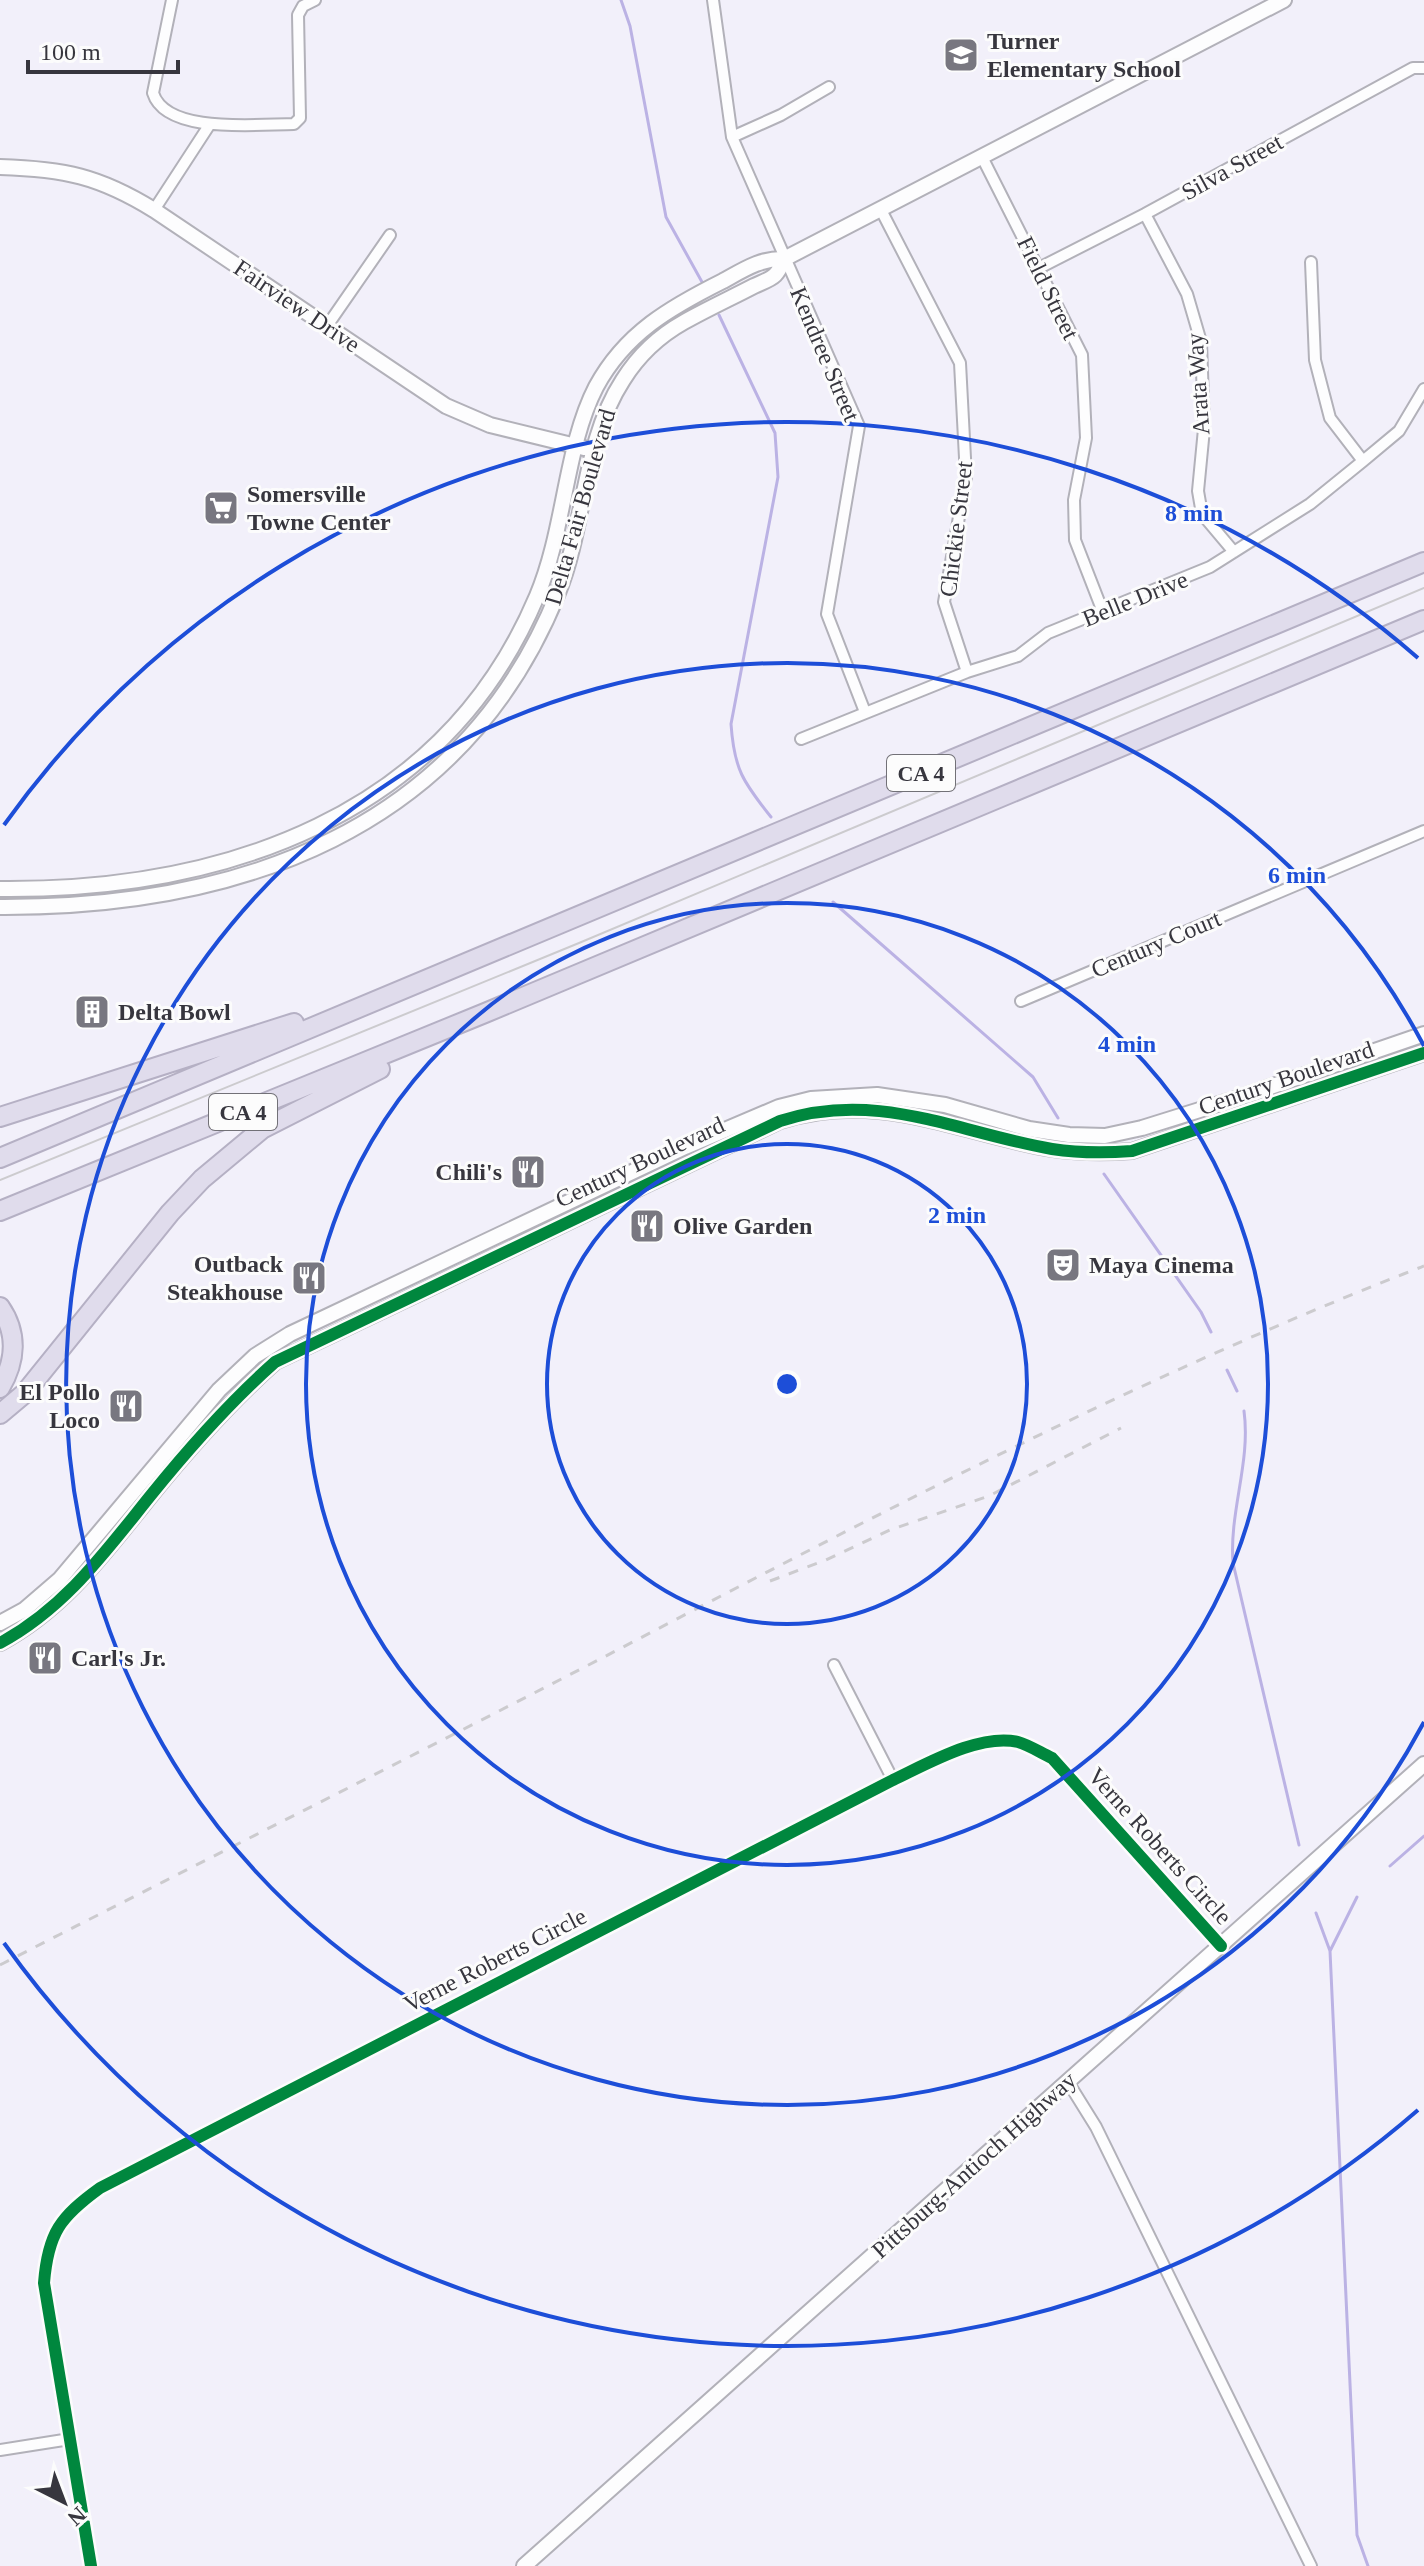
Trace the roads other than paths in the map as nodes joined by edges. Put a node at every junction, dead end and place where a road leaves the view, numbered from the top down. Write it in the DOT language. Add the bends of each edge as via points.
graph roads {
  1 [pos="172,0"];
  2 [pos="315,0"];
  3 [pos="713,0"];
  4 [pos="1284,0"];
  5 [pos="1424,68"];
  6 [pos="829,87"];
  7 [pos="210,124"];
  8 [pos="732,137"];
  9 [pos="982,157"];
  10 [pos="0,167"];
  11 [pos="154,210"];
  12 [pos="881,210"];
  13 [pos="1145,214"];
  14 [pos="390,235"];
  15 [pos="784,259"];
  16 [pos="1311,262"];
  17 [pos="1039,268"];
  18 [pos="327,326"];
  19 [pos="1424,389"];
  20 [pos="577,446"];
  21 [pos="594,450"];
  22 [pos="1363,461"];
  23 [pos="1234,552"];
  24 [pos="1424,562"];
  25 [pos="1103,612"];
  26 [pos="1424,620"];
  27 [pos="967,672"];
  28 [pos="865,712"];
  29 [pos="801,739"];
  30 [pos="1424,831"];
  31 [pos="0,889"];
  32 [pos="16,889"];
  33 [pos="0,907"];
  34 [pos="17,907"];
  35 [pos="419,983"];
  36 [pos="1021,1001"];
  37 [pos="485,1013"];
  38 [pos="1424,1034"];
  39 [pos="1424,1053"];
  40 [pos="0,1117"];
  41 [pos="0,1158"];
  42 [pos="0,1211"];
  43 [pos="0,1307"];
  44 [pos="0,1388"];
  45 [pos="0,1414"];
  46 [pos="0,1623"];
  47 [pos="0,1643"];
  48 [pos="834,1665"];
  49 [pos="1424,1764"];
  50 [pos="893,1780"];
  51 [pos="1221,1946"];
  52 [pos="1068,2082"];
  53 [pos="70,2439"];
  54 [pos="0,2450"];
  55 [pos="91,2566"];
  56 [pos="524,2566"];
  57 [pos="1311,2566"];
  1 -- 7 [label="street" via="153,93 158,104 186,121"];
  2 -- 7 [label="street" via="298,15 300,118 294,124"];
  3 -- 8 [label="street, Kendree Street"];
  4 -- 9 [label="main road, Delta Fair Boulevard"];
  5 -- 13 [label="street, Silva Street" via="1413,68"];
  6 -- 8 [label="street"];
  7 -- 11 [label="street"];
  8 -- 15 [label="street, Kendree Street"];
  9 -- 12 [label="main road, Delta Fair Boulevard"];
  9 -- 17 [label="street, Field Street"];
  10 -- 11 [label="main road, Fairview Drive" via="88,178"];
  11 -- 18 [label="main road, Fairview Drive"];
  12 -- 15 [label="main road, Delta Fair Boulevard"];
  12 -- 27 [label="street, Chickie Street" via="960,363 966,477 944,602"];
  13 -- 17 [label="street, Silva Street"];
  13 -- 23 [label="street, Arata Way" via="1187,294 1201,342 1204,429 1198,491 1202,514"];
  14 -- 18 [label="street"];
  15 -- 20 [label="main road, Delta Fair Boulevard" via="768,258 688,298 633,337 596,388"];
  15 -- 21 [label="main road, Delta Fair Boulevard" via="776,274 681,324 648,349 613,396"];
  15 -- 28 [label="street, Kendree Street" via="859,426 827,614"];
  16 -- 22 [label="street" via="1315,360 1330,418"];
  17 -- 25 [label="street, Field Street" via="1082,355 1086,438 1074,500 1075,540"];
  18 -- 20 [label="main road, Fairview Drive" via="446,406 490,425"];
  19 -- 22 [label="street, Belle Drive" via="1399,431"];
  20 -- 21 [label="main road, Fairview Drive"];
  20 -- 32 [label="main road, Delta Fair Boulevard" via="551,557 522,628 470,707 413,765 331,820 243,856 98,886"];
  21 -- 34 [label="main road, Delta Fair Boulevard" via="564,579 529,655 480,726 405,795 330,841 230,879 127,902"];
  22 -- 23 [label="street, Belle Drive" via="1310,504"];
  23 -- 25 [label="street, Belle Drive"];
  24 -- 35 [label="highway, CA 4"];
  25 -- 27 [label="street, Belle Drive" via="1048,633 1018,656"];
  26 -- 37 [label="highway, CA 4"];
  27 -- 28 [label="street, Belle Drive"];
  28 -- 29 [label="street, Belle Drive"];
  30 -- 36 [label="street, Century Court"];
  31 -- 32 [label="main road, Delta Fair Boulevard"];
  32 -- 34 [label="main road"];
  33 -- 34 [label="main road, Delta Fair Boulevard"];
  35 -- 40 [label="highway"];
  35 -- 41 [label="highway, CA 4"];
  37 -- 42 [label="highway, CA 4"];
  37 -- 45 [label="highway" via="250,1139 170,1213 25,1393"];
  38 -- 46 [label="main road, Century Boulevard" via="1238,1098 1105,1136 1029,1129 945,1105 877,1095 811,1099 779,1107 300,1329 255,1356 219,1390 60,1579"];
  39 -- 47 [label="main road, Century Boulevard" via="1132,1151 1050,1148 894,1111 831,1109 780,1121 275,1362 232,1400 59,1603"];
  43 -- 44 [label="highway" via="13,1335 13,1356"];
  48 -- 50 [label="street"];
  49 -- 51 [label="main road, Pittsburg-Antioch Highway"];
  50 -- 51 [label="street, Verne Roberts Circle" via="985,1742 1017,1742 1052,1758"];
  50 -- 53 [label="street, Verne Roberts Circle" via="117,2179 74,2207 54,2233 44,2283"];
  51 -- 52 [label="main road, Pittsburg-Antioch Highway"];
  52 -- 56 [label="main road, Pittsburg-Antioch Highway"];
  52 -- 57 [label="street" via="1096,2127"];
  53 -- 54 [label="street"];
  53 -- 55 [label="street, Verne Roberts Circle"];
}
